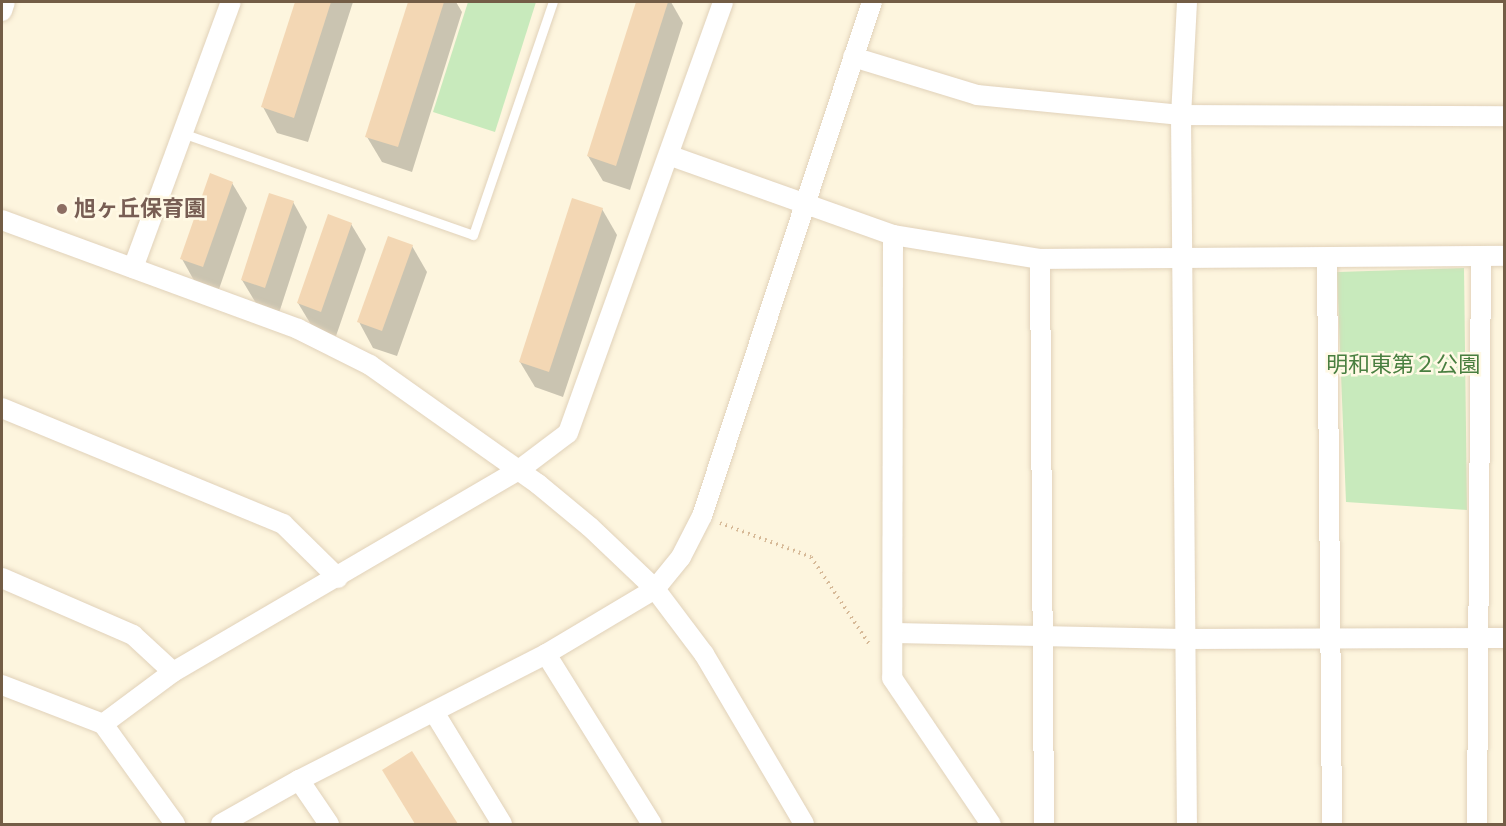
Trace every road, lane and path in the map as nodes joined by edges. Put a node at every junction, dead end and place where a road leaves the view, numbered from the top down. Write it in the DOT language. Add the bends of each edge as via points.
graph roads {
  1 [pos="5,2"];
  2 [pos="231,2"];
  3 [pos="553,2"];
  4 [pos="723,2"];
  5 [pos="872,2"];
  6 [pos="1187,2"];
  7 [pos="2,11"];
  8 [pos="854,57"];
  9 [pos="1181,115"];
  10 [pos="1504,116"];
  11 [pos="182,133"];
  12 [pos="671,156"];
  13 [pos="807,201"];
  14 [pos="2,220"];
  15 [pos="893,235"];
  16 [pos="1481,256"];
  17 [pos="1504,256"];
  18 [pos="1181,258"];
  19 [pos="1327,259"];
  20 [pos="1040,260"];
  21 [pos="133,267"];
  22 [pos="2,408"];
  23 [pos="519,470"];
  24 [pos="702,516"];
  25 [pos="2,578"];
  26 [pos="338,578"];
  27 [pos="655,589"];
  28 [pos="894,633"];
  29 [pos="1045,635"];
  30 [pos="1333,638"];
  31 [pos="1480,638"];
  32 [pos="1504,638"];
  33 [pos="1183,639"];
  34 [pos="546,654"];
  35 [pos="173,672"];
  36 [pos="892,678"];
  37 [pos="2,685"];
  38 [pos="434,712"];
  39 [pos="103,724"];
  40 [pos="299,780"];
  41 [pos="175,825"];
  42 [pos="221,825"];
  43 [pos="329,825"];
  44 [pos="502,825"];
  45 [pos="652,825"];
  46 [pos="804,825"];
  47 [pos="991,825"];
  48 [pos="1044,825"];
  49 [pos="1187,825"];
  50 [pos="1332,825"];
  51 [pos="1477,825"];
  1 -- 7 [label="street"];
  2 -- 11 [label="street"];
  3 -- 11 [label="lane" via="473,235"];
  4 -- 12 [label="street"];
  5 -- 8 [label="street"];
  6 -- 9 [label="street"];
  8 -- 9 [label="street" via="977,95"];
  8 -- 13 [label="street"];
  9 -- 10 [label="street"];
  9 -- 18 [label="street"];
  11 -- 21 [label="street"];
  12 -- 13 [label="street"];
  12 -- 23 [label="street" via="568,433"];
  13 -- 15 [label="street"];
  13 -- 24 [label="street"];
  14 -- 21 [label="street"];
  15 -- 20 [label="street"];
  15 -- 28 [label="street"];
  16 -- 17 [label="street"];
  16 -- 19 [label="street"];
  16 -- 31 [label="street"];
  18 -- 19 [label="street"];
  18 -- 20 [label="street"];
  18 -- 33 [label="street"];
  19 -- 30 [label="street"];
  20 -- 29 [label="street"];
  21 -- 23 [label="street" via="298,330 370,365"];
  22 -- 26 [label="street" via="283,524"];
  23 -- 26 [label="street"];
  23 -- 27 [label="street" via="590,527"];
  24 -- 27 [label="street" via="681,557"];
  24 -- 36 [label="path" via="811,557"];
  25 -- 35 [label="street" via="133,635"];
  26 -- 35 [label="street"];
  27 -- 34 [label="street"];
  27 -- 46 [label="street" via="704,654"];
  28 -- 29 [label="street"];
  28 -- 36 [label="street"];
  29 -- 33 [label="street"];
  29 -- 48 [label="street"];
  30 -- 31 [label="street"];
  30 -- 33 [label="street"];
  30 -- 50 [label="street"];
  31 -- 32 [label="street"];
  31 -- 51 [label="street"];
  33 -- 49 [label="street"];
  34 -- 38 [label="street"];
  34 -- 45 [label="street"];
  35 -- 39 [label="street"];
  36 -- 47 [label="street"];
  37 -- 39 [label="street"];
  38 -- 40 [label="street"];
  38 -- 44 [label="street"];
  39 -- 41 [label="street"];
  40 -- 42 [label="street"];
  40 -- 43 [label="street"];
}
